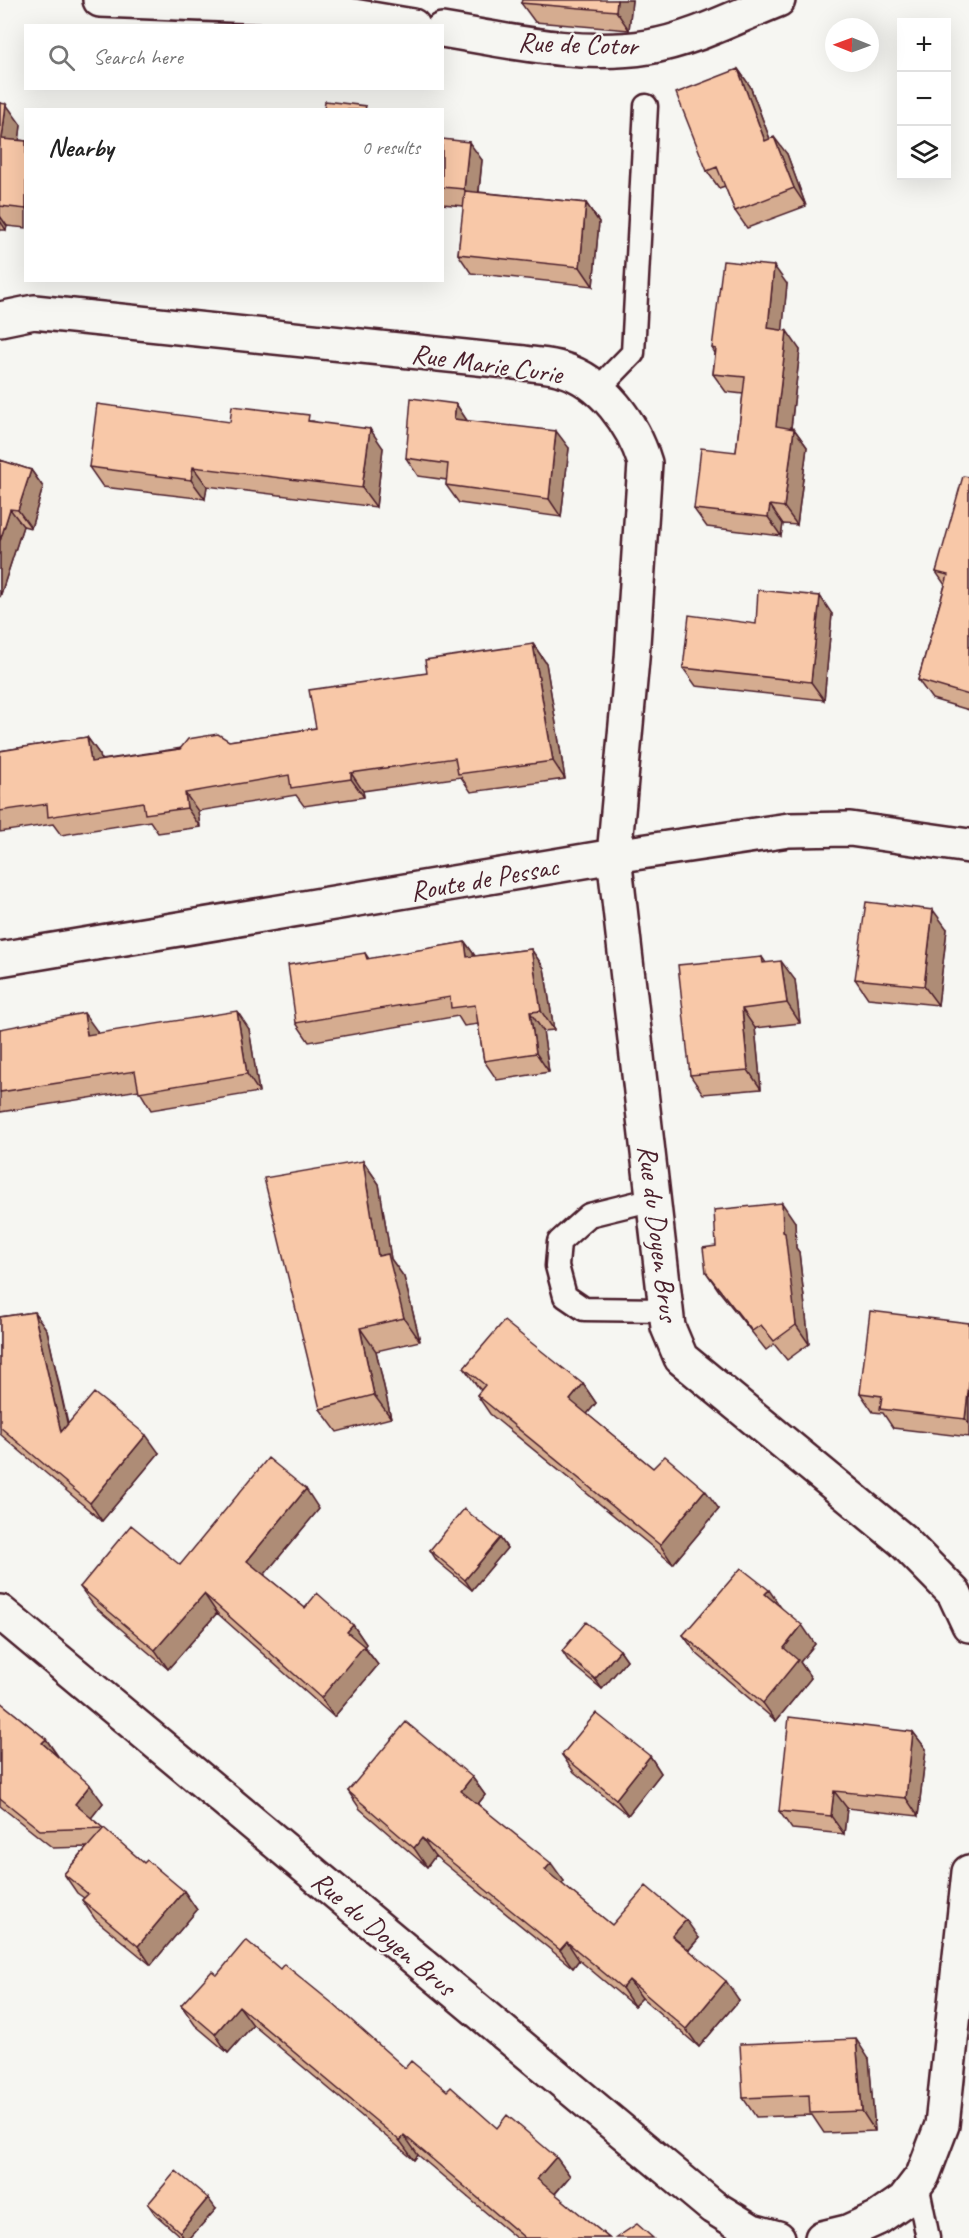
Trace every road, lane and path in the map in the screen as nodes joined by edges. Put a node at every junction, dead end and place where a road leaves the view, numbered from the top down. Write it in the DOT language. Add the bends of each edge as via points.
graph roads {
  1 [pos="100,0"];
  2 [pos="778,0"];
  3 [pos="401,24"];
  4 [pos="444,30"];
  5 [pos="646,106"];
  6 [pos="0,319"];
  7 [pos="598,389"];
  8 [pos="969,846"];
  9 [pos="614,856"];
  10 [pos="0,959"];
  11 [pos="654,1199"];
  12 [pos="667,1310"];
  13 [pos="0,1612"];
  14 [pos="969,1625"];
  15 [pos="969,1872"];
  16 [pos="917,2184"];
  17 [pos="778,2238"];
  18 [pos="822,2238"];
  19 [pos="928,2238"];
  1 -- 3 [label="street" via="305,8"];
  2 -- 4 [label="street, Rue de Cotor" via="648,47 532,45"];
  5 -- 7 [label="lane" via="633,353"];
  6 -- 7 [label="street, Rue Marie Curie" via="34,312 524,363 562,369"];
  7 -- 9 [label="street, Rue Marie Curie" via="628,426 645,464"];
  8 -- 9 [label="street, Route de Pessac" via="850,829 789,830"];
  9 -- 10 [label="street, Route de Pessac"];
  9 -- 11 [label="street, Rue du Doyen Brus"];
  11 -- 12 [label="street, Rue du Doyen Brus"];
  11 -- 12 [label="lane" via="589,1215 559,1242 557,1266 565,1296 584,1309"];
  12 -- 14 [label="street, Rue du Doyen Brus" via="668,1327 681,1358 902,1540 954,1593"];
  13 -- 17 [label="street, Rue du Doyen Brus" via="713,2207 752,2231"];
  15 -- 16 [label="street" via="942,2125"];
  16 -- 18 [label="street" via="904,2200 878,2218"];
  16 -- 19 [label="lane"];
}
